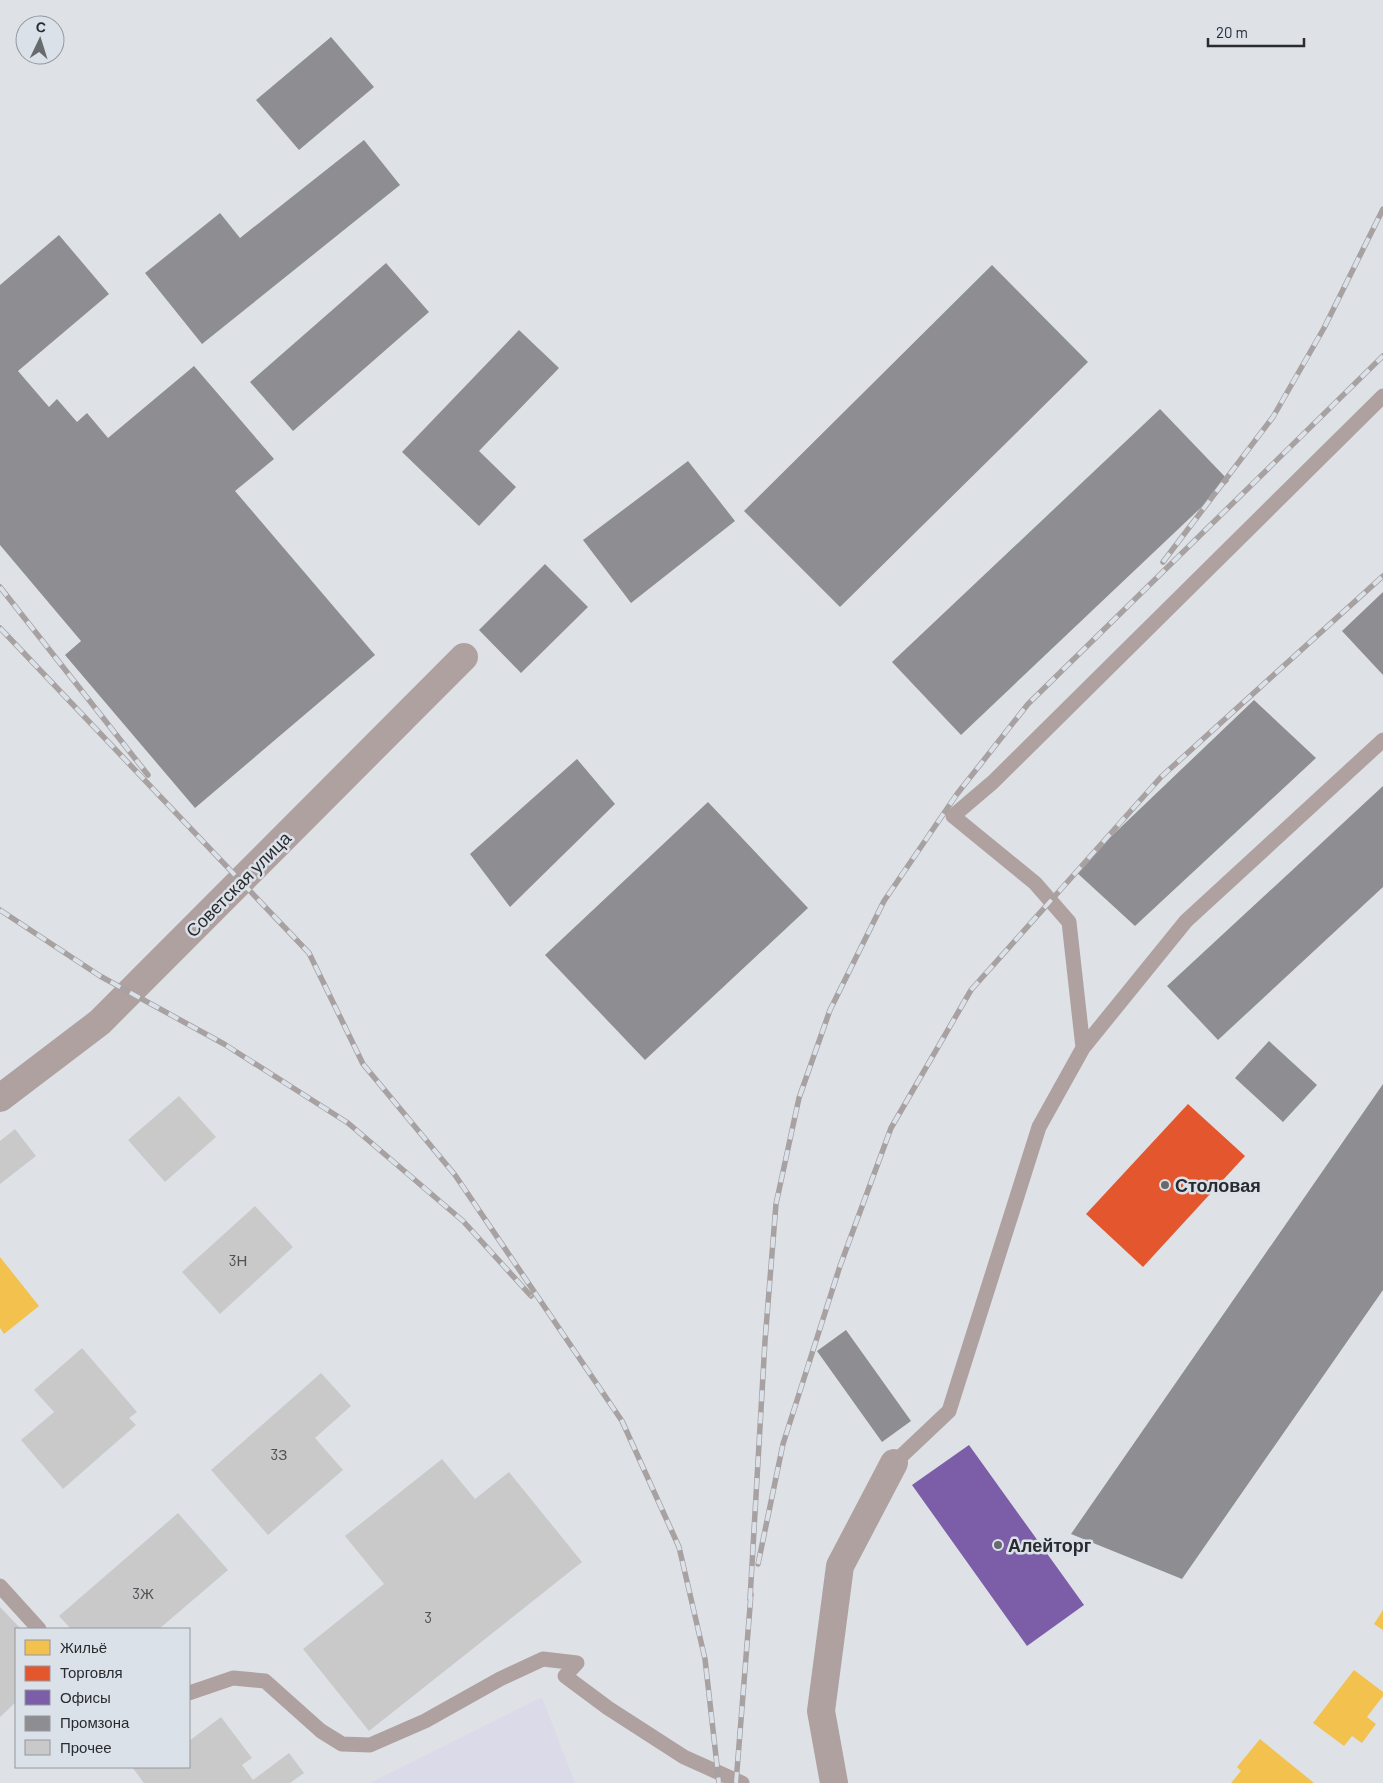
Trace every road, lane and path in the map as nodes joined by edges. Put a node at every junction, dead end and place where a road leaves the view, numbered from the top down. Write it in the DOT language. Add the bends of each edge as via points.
graph roads {
  1 [pos="1383,396"];
  2 [pos="464,657"];
  3 [pos="1383,740"];
  4 [pos="1084,1048"];
  5 [pos="0,1098"];
  6 [pos="894,1463"];
  7 [pos="0,1586"];
  8 [pos="38,1628"];
  9 [pos="190,1693"];
  10 [pos="742,1783"];
  11 [pos="834,1783"];
  1 -- 4 [label="lane" via="993,782 953,816 1034,883 1069,922"];
  2 -- 5 [label="street, Советская улица" via="100,1022"];
  3 -- 4 [label="lane" via="1186,921"];
  4 -- 6 [label="lane" via="1038,1126 949,1411"];
  6 -- 11 [label="street" via="840,1566 821,1711"];
  7 -- 8 [label="lane"];
  9 -- 10 [label="lane" via="233,1678 265,1681 321,1731 342,1744 370,1745 425,1721 543,1659 577,1662 565,1676 608,1708 684,1757"];
}
